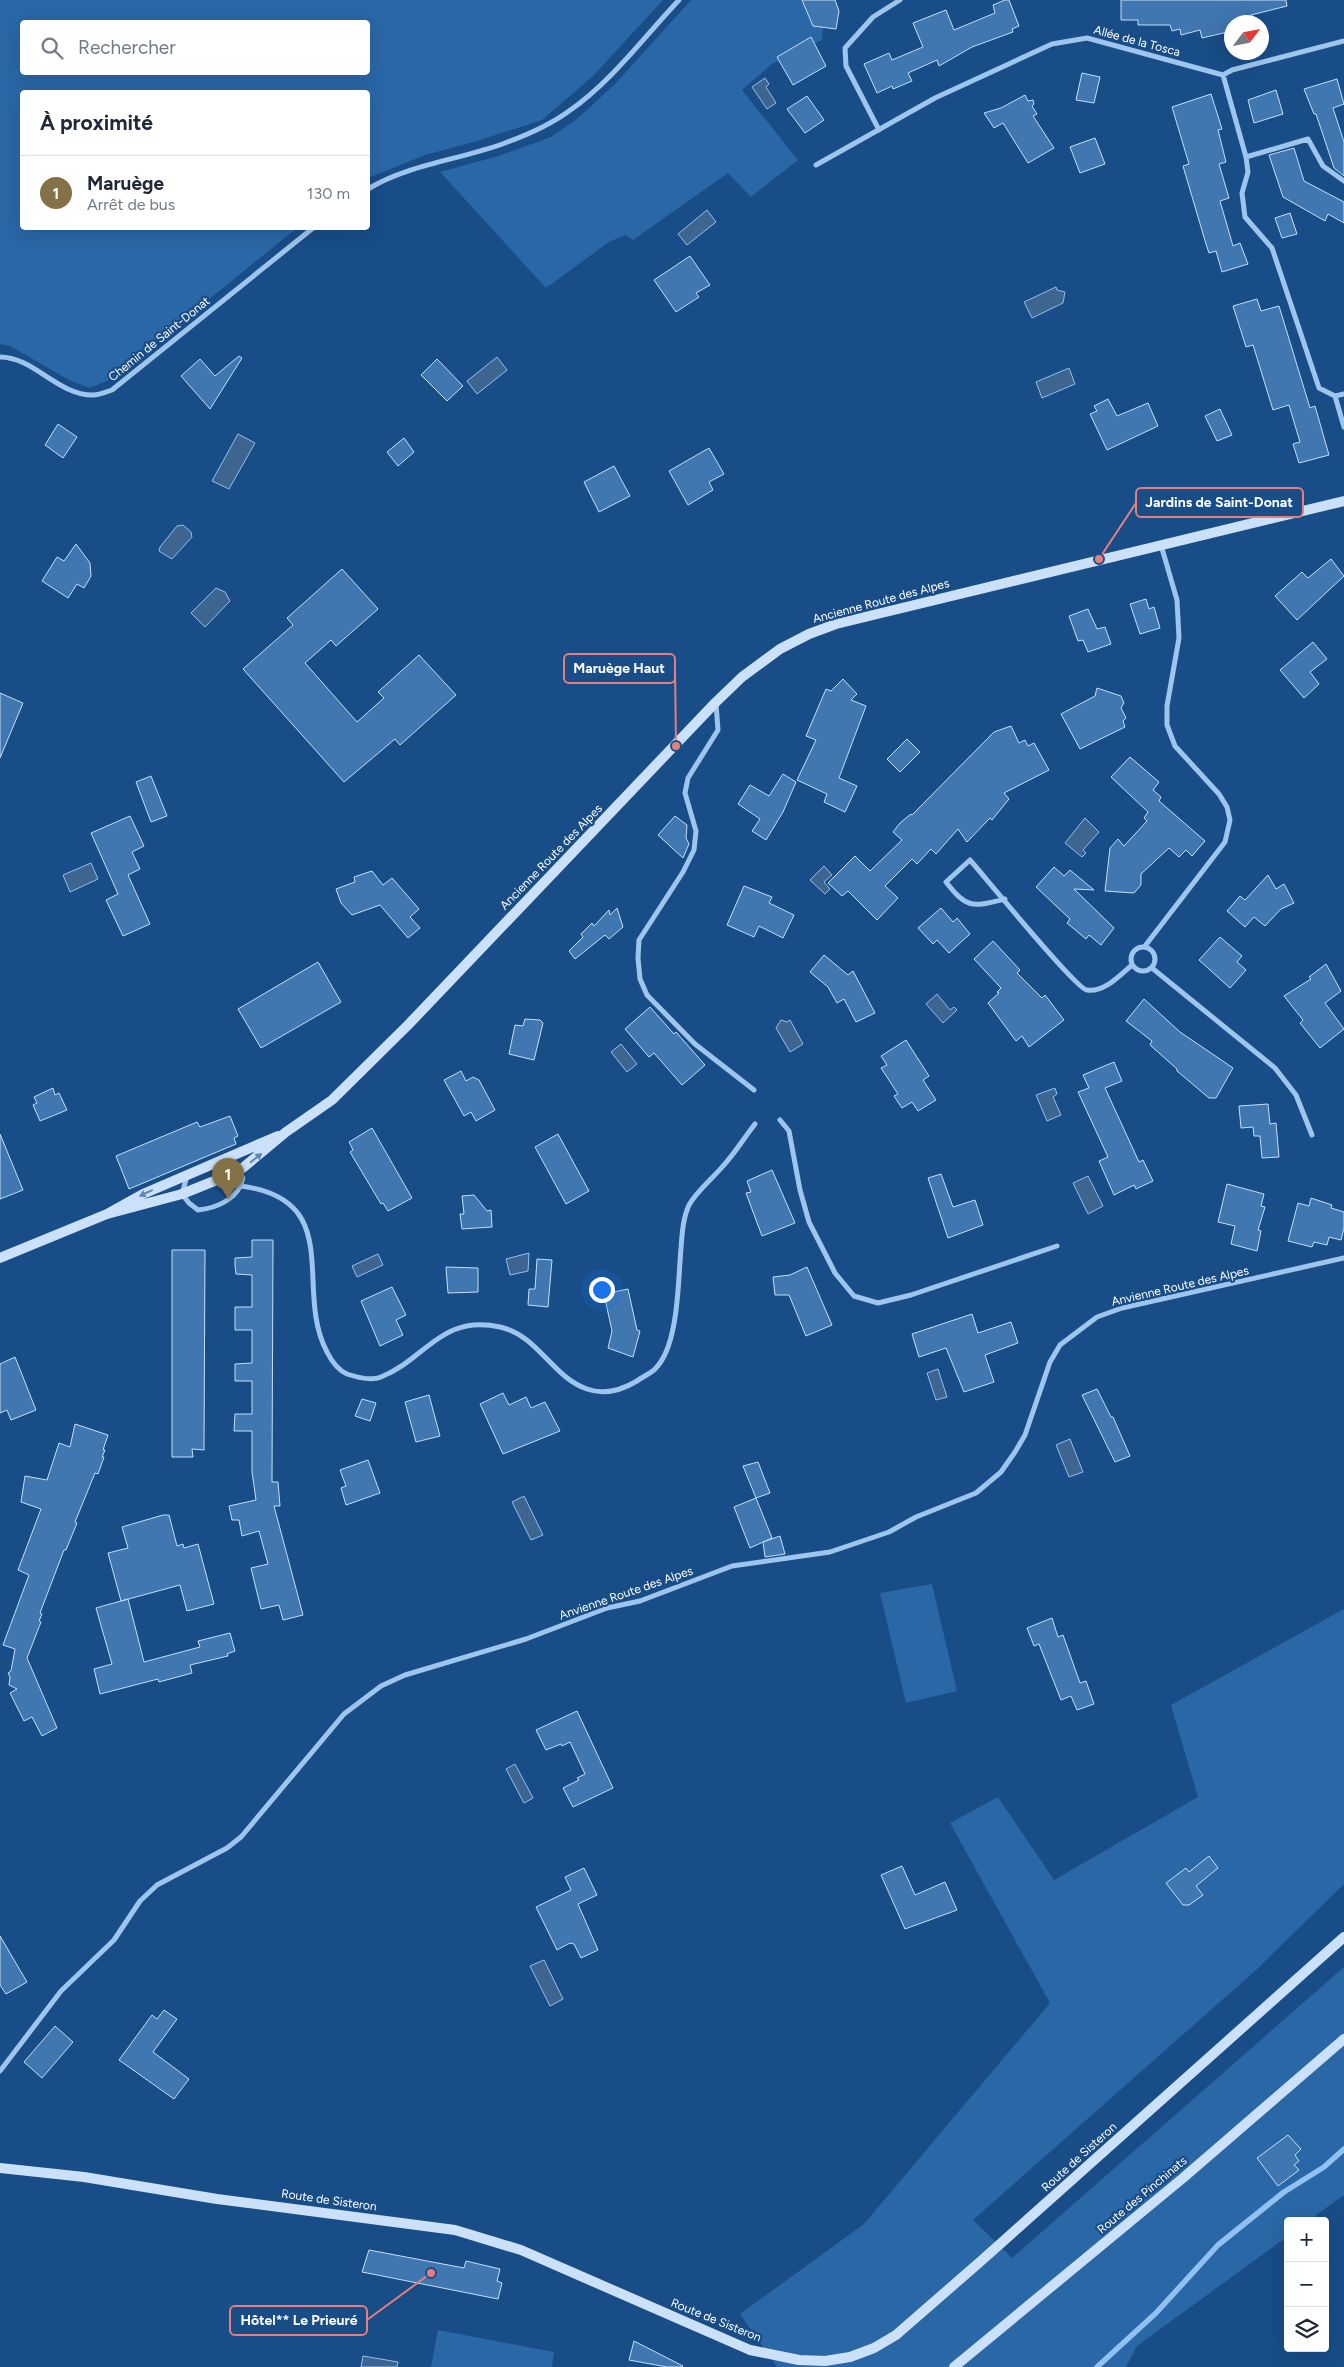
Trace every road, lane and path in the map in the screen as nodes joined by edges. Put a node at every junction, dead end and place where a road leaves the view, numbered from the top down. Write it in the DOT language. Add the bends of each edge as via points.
graph roads {
  1 [pos="678,0"];
  2 [pos="900,0"];
  3 [pos="1344,40"];
  4 [pos="1223,75"];
  5 [pos="879,130"];
  6 [pos="1246,157"];
  7 [pos="816,166"];
  8 [pos="1344,180"];
  9 [pos="370,188"];
  10 [pos="311,230"];
  11 [pos="0,357"];
  12 [pos="1344,394"];
  13 [pos="1335,396"];
  14 [pos="1344,427"];
  15 [pos="1344,501"];
  16 [pos="1161,545"];
  17 [pos="716,702"];
  18 [pos="1005,899"];
  19 [pos="1146,946"];
  20 [pos="1132,965"];
  21 [pos="1152,968"];
  22 [pos="754,1090"];
  23 [pos="780,1120"];
  24 [pos="755,1124"];
  25 [pos="286,1132"];
  26 [pos="1312,1135"];
  27 [pos="224,1161"];
  28 [pos="239,1172"];
  29 [pos="187,1176"];
  30 [pos="241,1186"];
  31 [pos="182,1194"];
  32 [pos="107,1214"];
  33 [pos="1057,1246"];
  34 [pos="0,1258"];
  35 [pos="1344,1258"];
  36 [pos="1344,1936"];
  37 [pos="1344,2039"];
  38 [pos="0,2071"];
  39 [pos="0,2168"];
  40 [pos="954,2367"];
  1 -- 9 [label="street" via="596,88 545,127 504,144 409,170"];
  2 -- 5 [label="street" via="873,17 845,48 846,66"];
  3 -- 4 [label="street"];
  4 -- 5 [label="street, Allée de la Tosca" via="1086,38 1052,44 935,98"];
  4 -- 6 [label="street"];
  5 -- 7 [label="street, Allée de la Tosca"];
  6 -- 8 [label="street" via="1308,139 1323,166"];
  6 -- 13 [label="street" via="1248,172 1242,193 1245,217 1272,248 1319,388"];
  10 -- 11 [label="street, Chemin de Saint-Donat" via="112,390 94,395 77,392 54,383 9,357"];
  12 -- 13 [label="street"];
  13 -- 14 [label="street"];
  15 -- 16 [label="main road, Ancienne Route des Alpes"];
  16 -- 17 [label="main road, Ancienne Route des Alpes" via="836,624 780,649 742,677"];
  16 -- 19 [label="street" via="1177,600 1178,628 1167,706 1168,731 1175,746 1219,794 1230,820 1225,842"];
  17 -- 22 [label="street" via="718,730 688,778 685,793 696,830 694,850 639,940 640,979 652,1000 696,1044"];
  17 -- 25 [label="main road, Ancienne Route des Alpes" via="387,1048 332,1100"];
  18 -- 18 [label="street" via="970,860 946,882 960,900 968,903 985,904"];
  18 -- 20 [label="street" via="1071,979 1085,990 1104,987"];
  19 -- 20 [label="street" via="1132,953"];
  19 -- 21 [label="street" via="1154,953"];
  20 -- 21 [label="street" via="1141,971"];
  21 -- 26 [label="street" via="1275,1068 1296,1095"];
  23 -- 33 [label="street" via="788,1131 809,1222 835,1273 854,1296 878,1303 911,1295"];
  24 -- 30 [label="street" via="725,1165 689,1205 683,1227 674,1318 666,1353 655,1370 610,1392 587,1389 563,1375 534,1345 512,1329 486,1324 458,1328 438,1337 398,1368 379,1378 345,1373 331,1360 319,1338 314,1311 314,1263 305,1225 290,1203 280,1196 259,1188"];
  25 -- 27 [label="main road, Ancienne Route des Alpes"];
  28 -- 25 [label="main road, Ancienne Route des Alpes, one-way"];
  27 -- 28 [label="street"];
  27 -- 29 [label="main road, Ancienne Route des Alpes"];
  28 -- 30 [label="street" via="243,1178"];
  28 -- 31 [label="main road, Ancienne Route des Alpes"];
  29 -- 31 [label="street"];
  29 -- 32 [label="main road, Ancienne Route des Alpes, one-way" via="143,1194"];
  30 -- 31 [label="street" via="238,1192 210,1209 198,1210"];
  31 -- 32 [label="main road, Ancienne Route des Alpes"];
  32 -- 34 [label="main road, Ancienne Route des Alpes"];
  35 -- 38 [label="street, Anvienne Route des Alpes" via="1122,1308 1097,1317 1060,1345 1050,1362 1025,1435 1001,1472 976,1493 916,1516 889,1532 830,1552 732,1566 640,1601 607,1608 380,1686 344,1714 241,1837 227,1848 157,1885 140,1901 114,1940 61,1991"];
  36 -- 39 [label="main road, Route de Sisteron" via="896,2335 850,2357 825,2361 799,2360 750,2350 521,2250 455,2230"];
  37 -- 40 [label="main road, Route des Pinchinats" via="1183,2178"];
}
